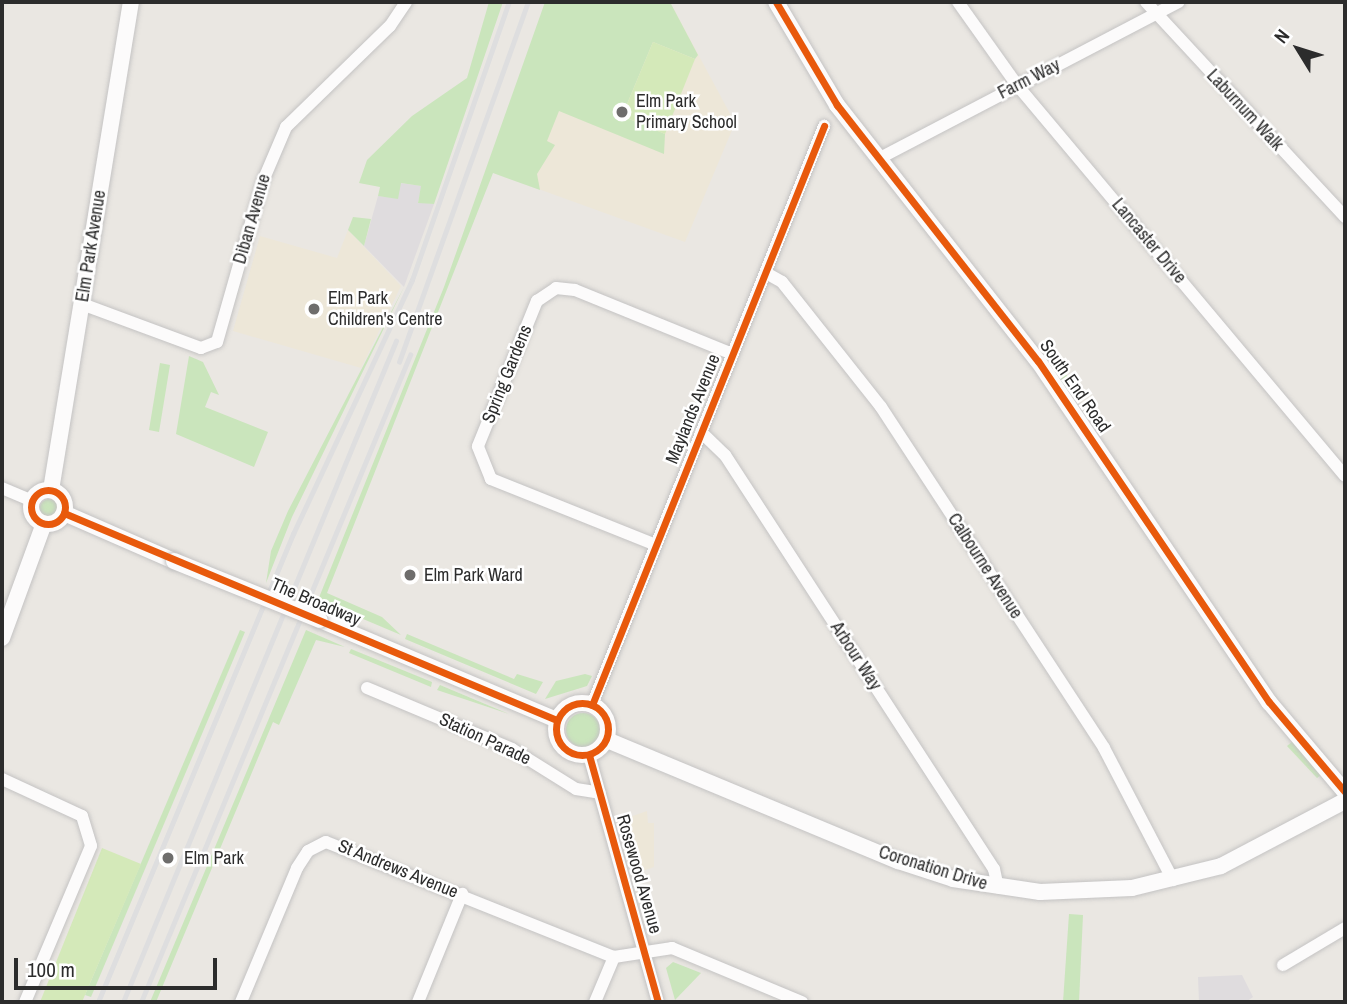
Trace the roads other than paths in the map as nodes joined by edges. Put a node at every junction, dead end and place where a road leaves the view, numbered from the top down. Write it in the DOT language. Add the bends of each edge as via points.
graph roads {
  1 [pos="131,2"];
  2 [pos="406,2"];
  3 [pos="776,2"];
  4 [pos="958,2"];
  5 [pos="1146,2"];
  6 [pos="1179,2"];
  7 [pos="1155,14"];
  8 [pos="1017,85"];
  9 [pos="824,126"];
  10 [pos="880,158"];
  11 [pos="1345,217"];
  12 [pos="766,273"];
  13 [pos="82,304"];
  14 [pos="733,354"];
  15 [pos="701,432"];
  16 [pos="1345,477"];
  17 [pos="2,488"];
  18 [pos="51,490"];
  19 [pos="32,501"];
  20 [pos="64,513"];
  21 [pos="44,523"];
  22 [pos="656,545"];
  23 [pos="2,638"];
  24 [pos="367,688"];
  25 [pos="592,705"];
  26 [pos="557,720"];
  27 [pos="607,740"];
  28 [pos="589,755"];
  29 [pos="2,779"];
  30 [pos="1345,792"];
  31 [pos="600,793"];
  32 [pos="1345,802"];
  33 [pos="1173,880"];
  34 [pos="998,888"];
  35 [pos="462,894"];
  36 [pos="1345,930"];
  37 [pos="644,950"];
  38 [pos="614,957"];
  39 [pos="1283,965"];
  40 [pos="25,1002"];
  41 [pos="241,1002"];
  42 [pos="418,1002"];
  43 [pos="595,1002"];
  44 [pos="658,1002"];
  45 [pos="802,1002"];
  1 -- 13 [label="street, Elm Park Avenue"];
  2 -- 13 [label="street, Diban Avenue" via="390,26 286,127 263,181 216,342 201,348"];
  3 -- 10 [label="street, South End Road" via="837,105"];
  4 -- 8 [label="street, Lancaster Drive"];
  5 -- 7 [label="street, Laburnum Walk"];
  6 -- 7 [label="street, Farm Way"];
  7 -- 8 [label="street, Farm Way"];
  7 -- 11 [label="street, Laburnum Walk"];
  8 -- 10 [label="street, Farm Way"];
  8 -- 16 [label="street, Lancaster Drive"];
  9 -- 12 [label="street, Maylands Avenue"];
  10 -- 30 [label="street, South End Road" via="1038,361 1269,702"];
  12 -- 14 [label="street, Maylands Avenue"];
  12 -- 33 [label="street, Calbourne Avenue" via="790,292 881,407 1104,748"];
  13 -- 18 [label="street, Elm Park Avenue"];
  14 -- 15 [label="street, Maylands Avenue"];
  14 -- 22 [label="street, Spring Gardens" via="575,290 556,288 537,301 478,446 478,460 491,479"];
  15 -- 22 [label="street, Maylands Avenue"];
  15 -- 34 [label="street, Arbour Way" via="725,455 994,869"];
  17 -- 19 [label="street"];
  18 -- 19 [label="street"];
  18 -- 20 [label="street" via="63,499"];
  19 -- 21 [label="street" via="33,514"];
  20 -- 21 [label="street"];
  20 -- 26 [label="street, The Broadway, bridge"];
  21 -- 23 [label="street"];
  22 -- 25 [label="street, Maylands Avenue"];
  24 -- 31 [label="street, Station Parade" via="512,749 576,789"];
  25 -- 26 [label="street" via="568,707"];
  25 -- 27 [label="street" via="607,719"];
  26 -- 28 [label="street" via="555,732 567,751"];
  27 -- 28 [label="street"];
  27 -- 34 [label="street, Coronation Drive" via="898,861"];
  28 -- 31 [label="street, Rosewood Avenue"];
  29 -- 40 [label="street" via="68,805 82,816 90,838"];
  31 -- 37 [label="street, Rosewood Avenue"];
  32 -- 33 [label="street, Coronation Drive" via="1221,866"];
  33 -- 34 [label="street, Coronation Drive" via="1077,894"];
  35 -- 38 [label="street, St Andrews Avenue"];
  35 -- 41 [label="street, St Andrews Avenue" via="326,842 308,851 297,867"];
  35 -- 42 [label="street"];
  36 -- 39 [label="street"];
  37 -- 38 [label="street"];
  37 -- 44 [label="street, Rosewood Avenue"];
  37 -- 45 [label="street" via="672,948"];
  38 -- 43 [label="street"];
}
